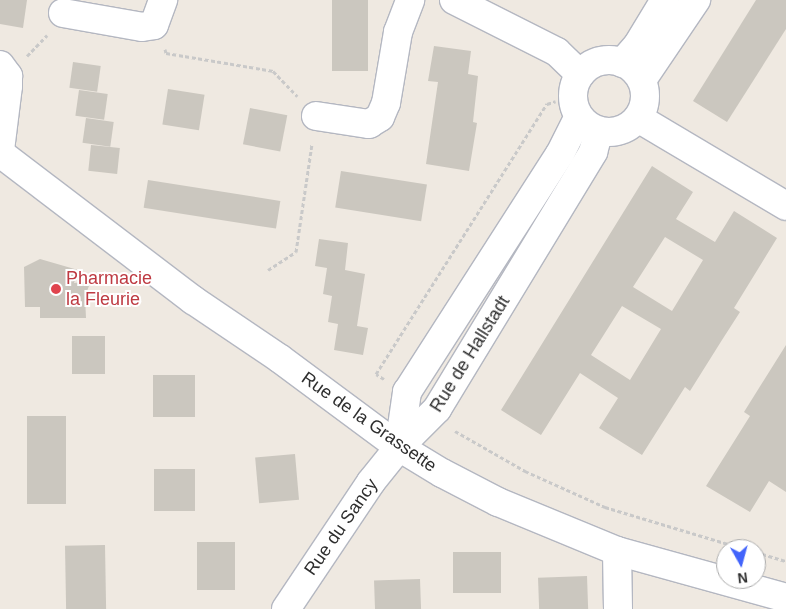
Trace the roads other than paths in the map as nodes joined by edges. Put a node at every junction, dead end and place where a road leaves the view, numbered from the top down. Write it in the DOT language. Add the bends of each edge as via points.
graph roads {
  1 [pos="410,0"];
  2 [pos="454,0"];
  3 [pos="665,0"];
  4 [pos="696,0"];
  5 [pos="159,12"];
  6 [pos="63,13"];
  7 [pos="2,68"];
  8 [pos="632,72"];
  9 [pos="583,104"];
  10 [pos="316,116"];
  11 [pos="638,118"];
  12 [pos="0,152"];
  13 [pos="786,206"];
  14 [pos="399,447"];
  15 [pos="617,551"];
  16 [pos="786,598"];
  17 [pos="286,609"];
  18 [pos="618,609"];
  1 -- 10 [label="street" via="398,32 386,103 380,117 369,124"];
  2 -- 9 [label="street" via="557,52"];
  3 -- 8 [label="street"];
  4 -- 8 [label="street"];
  5 -- 6 [label="street" via="142,27"];
  7 -- 12 [label="street" via="8,86"];
  8 -- 9 [label="street" via="599,62"];
  8 -- 11 [label="street" via="645,100"];
  9 -- 11 [label="street" via="621,130"];
  9 -- 14 [label="street, Rue de Hallstadt" via="560,154 408,392"];
  9 -- 14 [label="street, Rue de Hallstadt" via="593,152 428,420"];
  11 -- 13 [label="street"];
  12 -- 14 [label="street, Rue de la Grassette" via="193,300 279,358"];
  14 -- 15 [label="street, Rue de la Grassette" via="498,502"];
  14 -- 17 [label="street, Rue du Sancy" via="371,482"];
  15 -- 16 [label="street, Rue de la Grassette"];
  15 -- 18 [label="street"];
}
